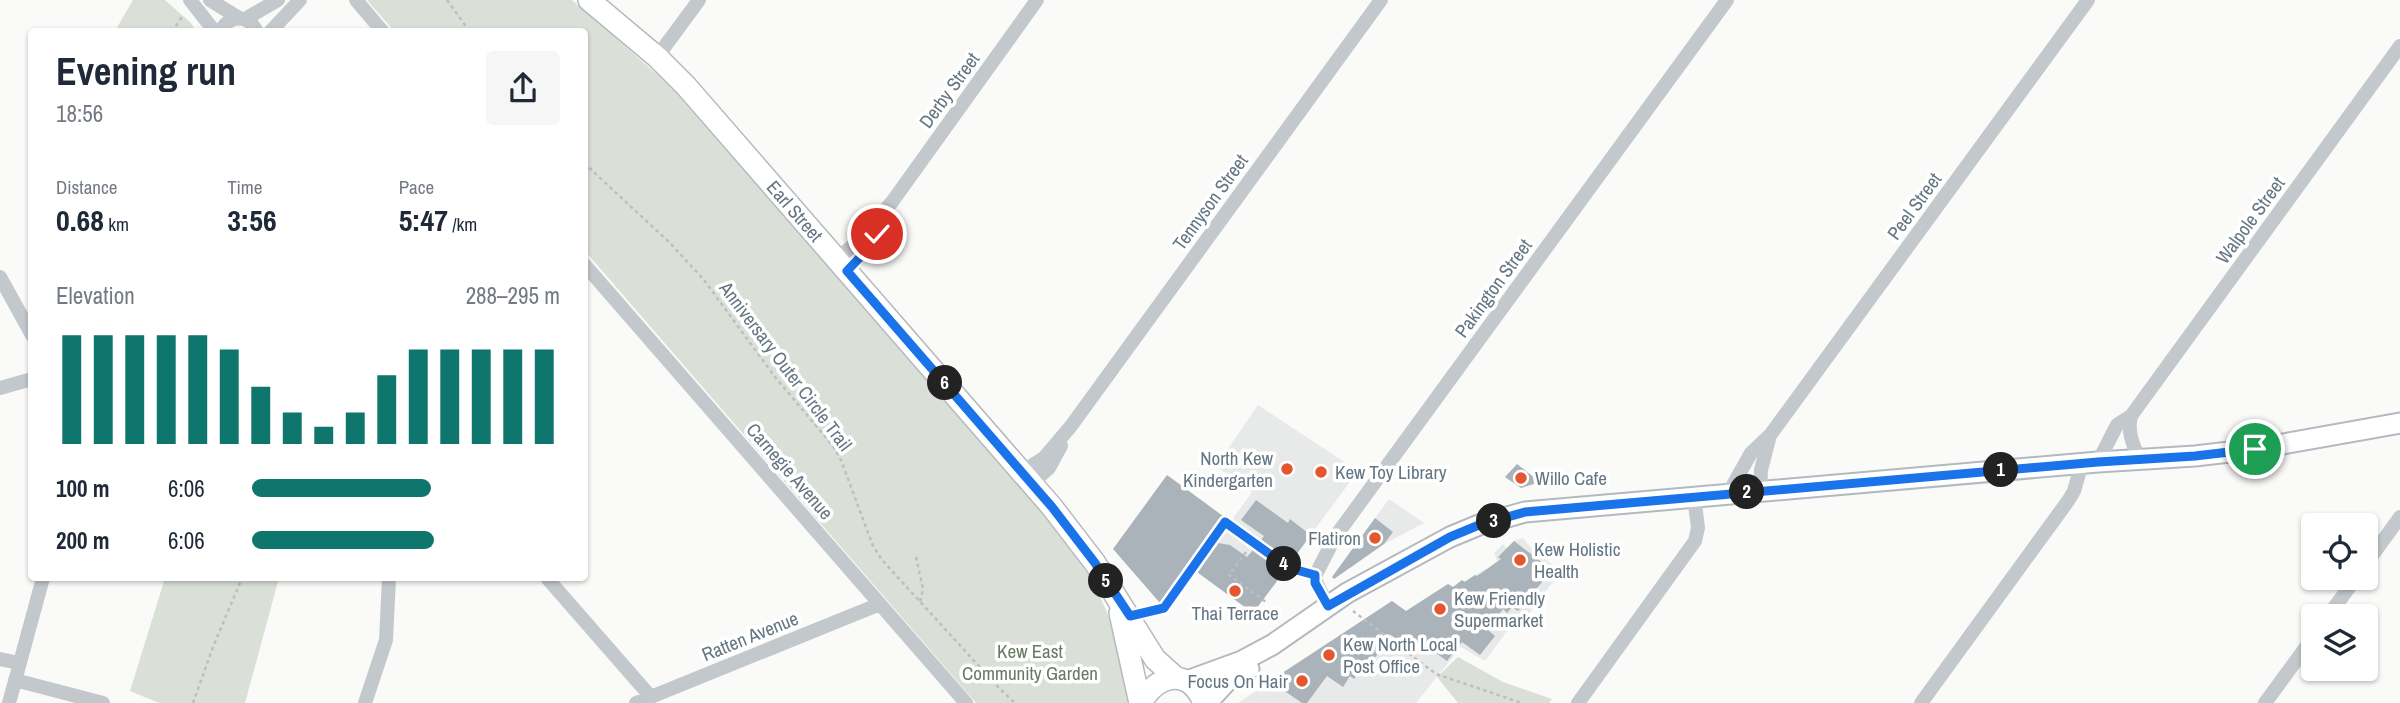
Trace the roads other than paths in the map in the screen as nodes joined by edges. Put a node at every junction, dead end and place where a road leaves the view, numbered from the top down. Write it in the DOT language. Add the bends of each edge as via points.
graph roads {
  1 [pos="190,0"];
  2 [pos="210,0"];
  3 [pos="278,0"];
  4 [pos="300,0"];
  5 [pos="356,0"];
  6 [pos="589,0"];
  7 [pos="699,0"];
  8 [pos="1037,0"];
  9 [pos="1381,0"];
  10 [pos="1727,0"];
  11 [pos="2088,0"];
  12 [pos="242,18"];
  13 [pos="214,28"];
  14 [pos="222,28"];
  15 [pos="255,28"];
  16 [pos="274,28"];
  17 [pos="380,28"];
  18 [pos="2400,46"];
  19 [pos="657,58"];
  20 [pos="842,265"];
  21 [pos="588,269"];
  22 [pos="0,277"];
  23 [pos="28,328"];
  24 [pos="28,380"];
  25 [pos="0,388"];
  26 [pos="2131,416"];
  27 [pos="2400,423"];
  28 [pos="1771,435"];
  29 [pos="2139,460"];
  30 [pos="2090,463"];
  31 [pos="1027,478"];
  32 [pos="1760,491"];
  33 [pos="1728,494"];
  34 [pos="1695,496"];
  35 [pos="2400,517"];
  36 [pos="2378,547"];
  37 [pos="1388,573"];
  38 [pos="1315,575"];
  39 [pos="42,581"];
  40 [pos="389,581"];
  41 [pos="550,581"];
  42 [pos="880,604"];
  43 [pos="1328,606"];
  44 [pos="1123,611"];
  45 [pos="2301,654"];
  46 [pos="0,659"];
  47 [pos="19,663"];
  48 [pos="1181,679"];
  49 [pos="15,680"];
  50 [pos="652,696"];
  51 [pos="1580,702"];
  52 [pos="9,703"];
  53 [pos="103,703"];
  54 [pos="365,703"];
  55 [pos="635,703"];
  56 [pos="967,703"];
  57 [pos="1140,703"];
  58 [pos="1205,703"];
  59 [pos="1921,703"];
  60 [pos="2265,703"];
  1 -- 13 [label="street"];
  2 -- 12 [label="street"];
  3 -- 12 [label="street"];
  4 -- 16 [label="street"];
  5 -- 17 [label="street"];
  6 -- 19 [label="main road, Earl Street"];
  7 -- 19 [label="street"];
  8 -- 20 [label="street, Derby Street" via="892,202 866,251"];
  9 -- 31 [label="street, Tennyson Street" via="1071,426 1049,468"];
  10 -- 38 [label="street, Pakington Street" via="1335,537"];
  11 -- 28 [label="street, Peel Street"];
  12 -- 14 [label="street"];
  12 -- 15 [label="street"];
  18 -- 26 [label="street, Walpole Street"];
  19 -- 20 [label="main road, Earl Street"];
  20 -- 31 [label="main road, Earl Street"];
  21 -- 42 [label="street, Carnegie Avenue"];
  22 -- 23 [label="street"];
  24 -- 25 [label="street"];
  26 -- 29 [label="street" via="2128,426"];
  26 -- 30 [label="street, Walpole Street" via="2117,425"];
  27 -- 29 [label="main road" via="2255,449"];
  28 -- 32 [label="street, Peel Street"];
  28 -- 33 [label="street, Peel Street" via="1751,453"];
  29 -- 30 [label="main road"];
  30 -- 32 [label="main road"];
  30 -- 59 [label="street, Walpole Street" via="2068,501"];
  31 -- 44 [label="main road, Earl Street" via="1074,534"];
  32 -- 33 [label="main road"];
  33 -- 34 [label="main road"];
  34 -- 37 [label="main road" via="1525,512 1450,537"];
  34 -- 51 [label="street" via="1695,541"];
  35 -- 36 [label="street"];
  37 -- 43 [label="main road"];
  37 -- 58 [label="main road" via="1272,657 1237,674"];
  38 -- 43 [label="street"];
  38 -- 44 [label="lane" via="1289,568 1225,522 1164,608"];
  39 -- 47 [label="street"];
  40 -- 54 [label="street" via="386,640"];
  41 -- 50 [label="street"];
  42 -- 50 [label="street, Ratten Avenue"];
  42 -- 56 [label="street, Carnegie Avenue"];
  43 -- 48 [label="main road" via="1242,661"];
  44 -- 48 [label="main road, Earl Street" via="1155,659"];
  44 -- 57 [label="main road, Earl Street"];
  45 -- 60 [label="street"];
  46 -- 47 [label="street"];
  47 -- 49 [label="street"];
  48 -- 57 [label="main road" via="1166,679"];
  48 -- 58 [label="main road, Earl Street" via="1200,693"];
  49 -- 52 [label="street"];
  49 -- 53 [label="street"];
  50 -- 55 [label="street, Ratten Avenue"];
}
